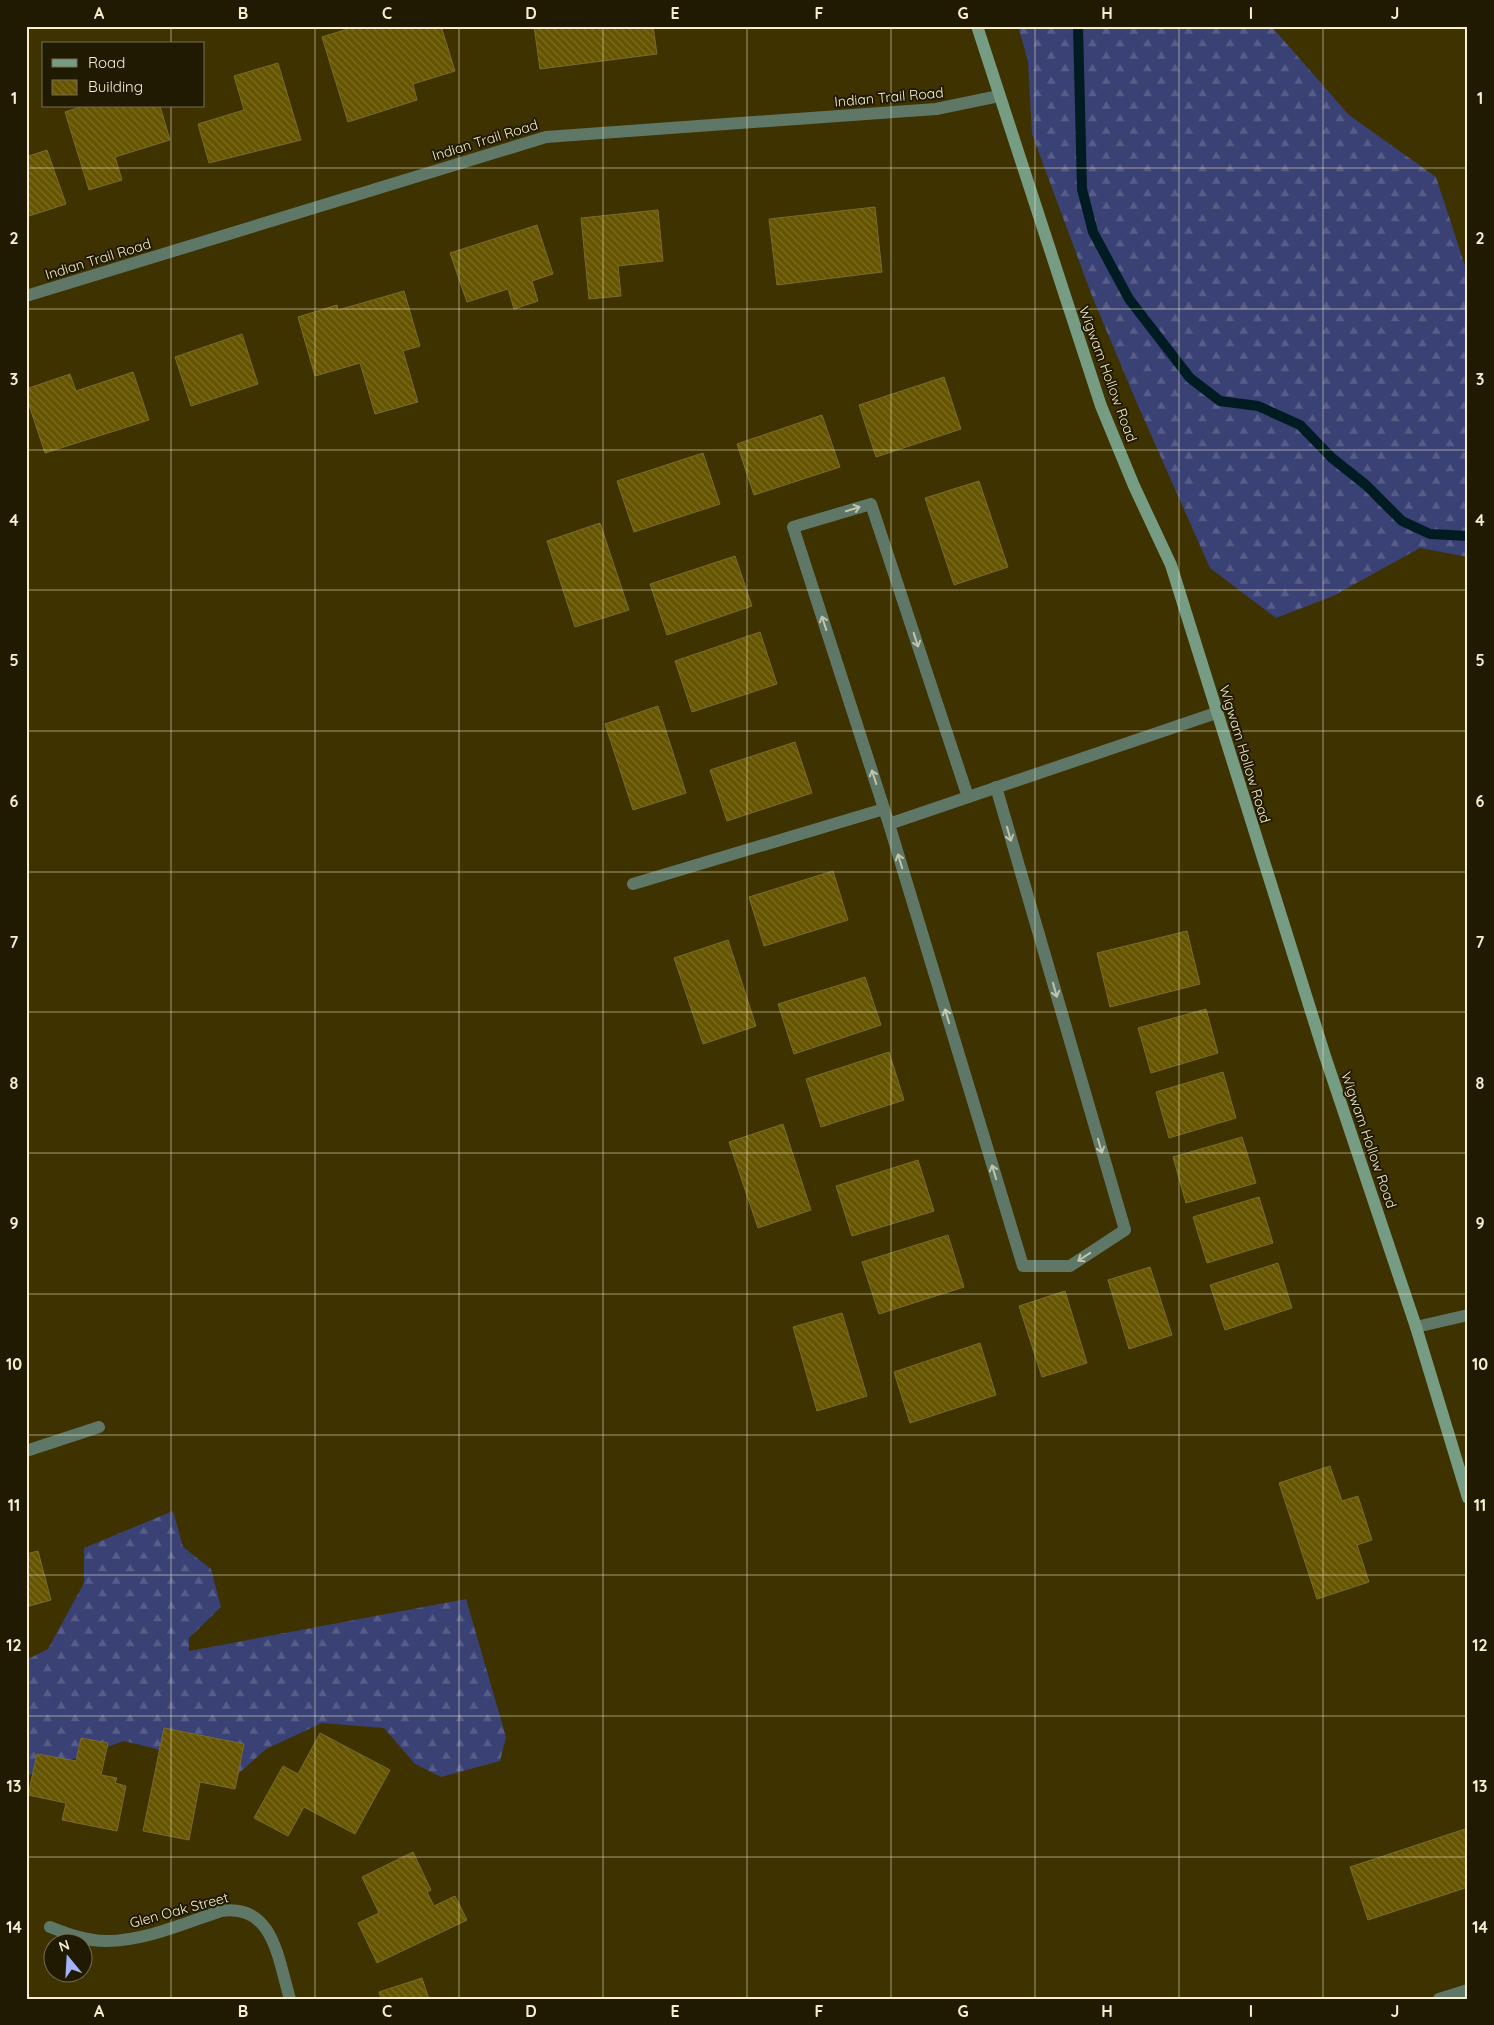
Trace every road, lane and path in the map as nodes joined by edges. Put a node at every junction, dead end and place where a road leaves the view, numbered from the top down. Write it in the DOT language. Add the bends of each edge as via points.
graph roads {
  1 [pos="977,26"];
  2 [pos="998,96"];
  3 [pos="26,296"];
  4 [pos="1216,713"];
  5 [pos="996,787"];
  6 [pos="968,797"];
  7 [pos="884,809"];
  8 [pos="889,824"];
  9 [pos="633,884"];
  10 [pos="1468,1315"];
  11 [pos="1416,1327"];
  12 [pos="99,1427"];
  13 [pos="26,1451"];
  14 [pos="1468,1498"];
  15 [pos="50,1927"];
  16 [pos="1468,1990"];
  17 [pos="290,1999"];
  18 [pos="1439,1999"];
  1 -- 2 [label="street, Wigwam Hollow Road"];
  2 -- 3 [label="street, Indian Trail Road" via="936,109 546,137"];
  2 -- 4 [label="street, Wigwam Hollow Road" via="1101,406 1171,565"];
  4 -- 5 [label="street"];
  4 -- 11 [label="street, Wigwam Hollow Road" via="1322,1047"];
  5 -- 6 [label="street"];
  5 -- 8 [label="street, one-way" via="1125,1230 1070,1266 1023,1266"];
  7 -- 6 [label="street, one-way" via="793,528 871,504"];
  6 -- 8 [label="street"];
  7 -- 8 [label="street"];
  7 -- 9 [label="street"];
  10 -- 11 [label="street"];
  11 -- 14 [label="street, Wigwam Hollow Road"];
  12 -- 13 [label="street"];
  15 -- 17 [label="street, Glen Oak Street" via="96,1940 133,1939 221,1911 250,1912 270,1933"];
  16 -- 18 [label="street"];
}
